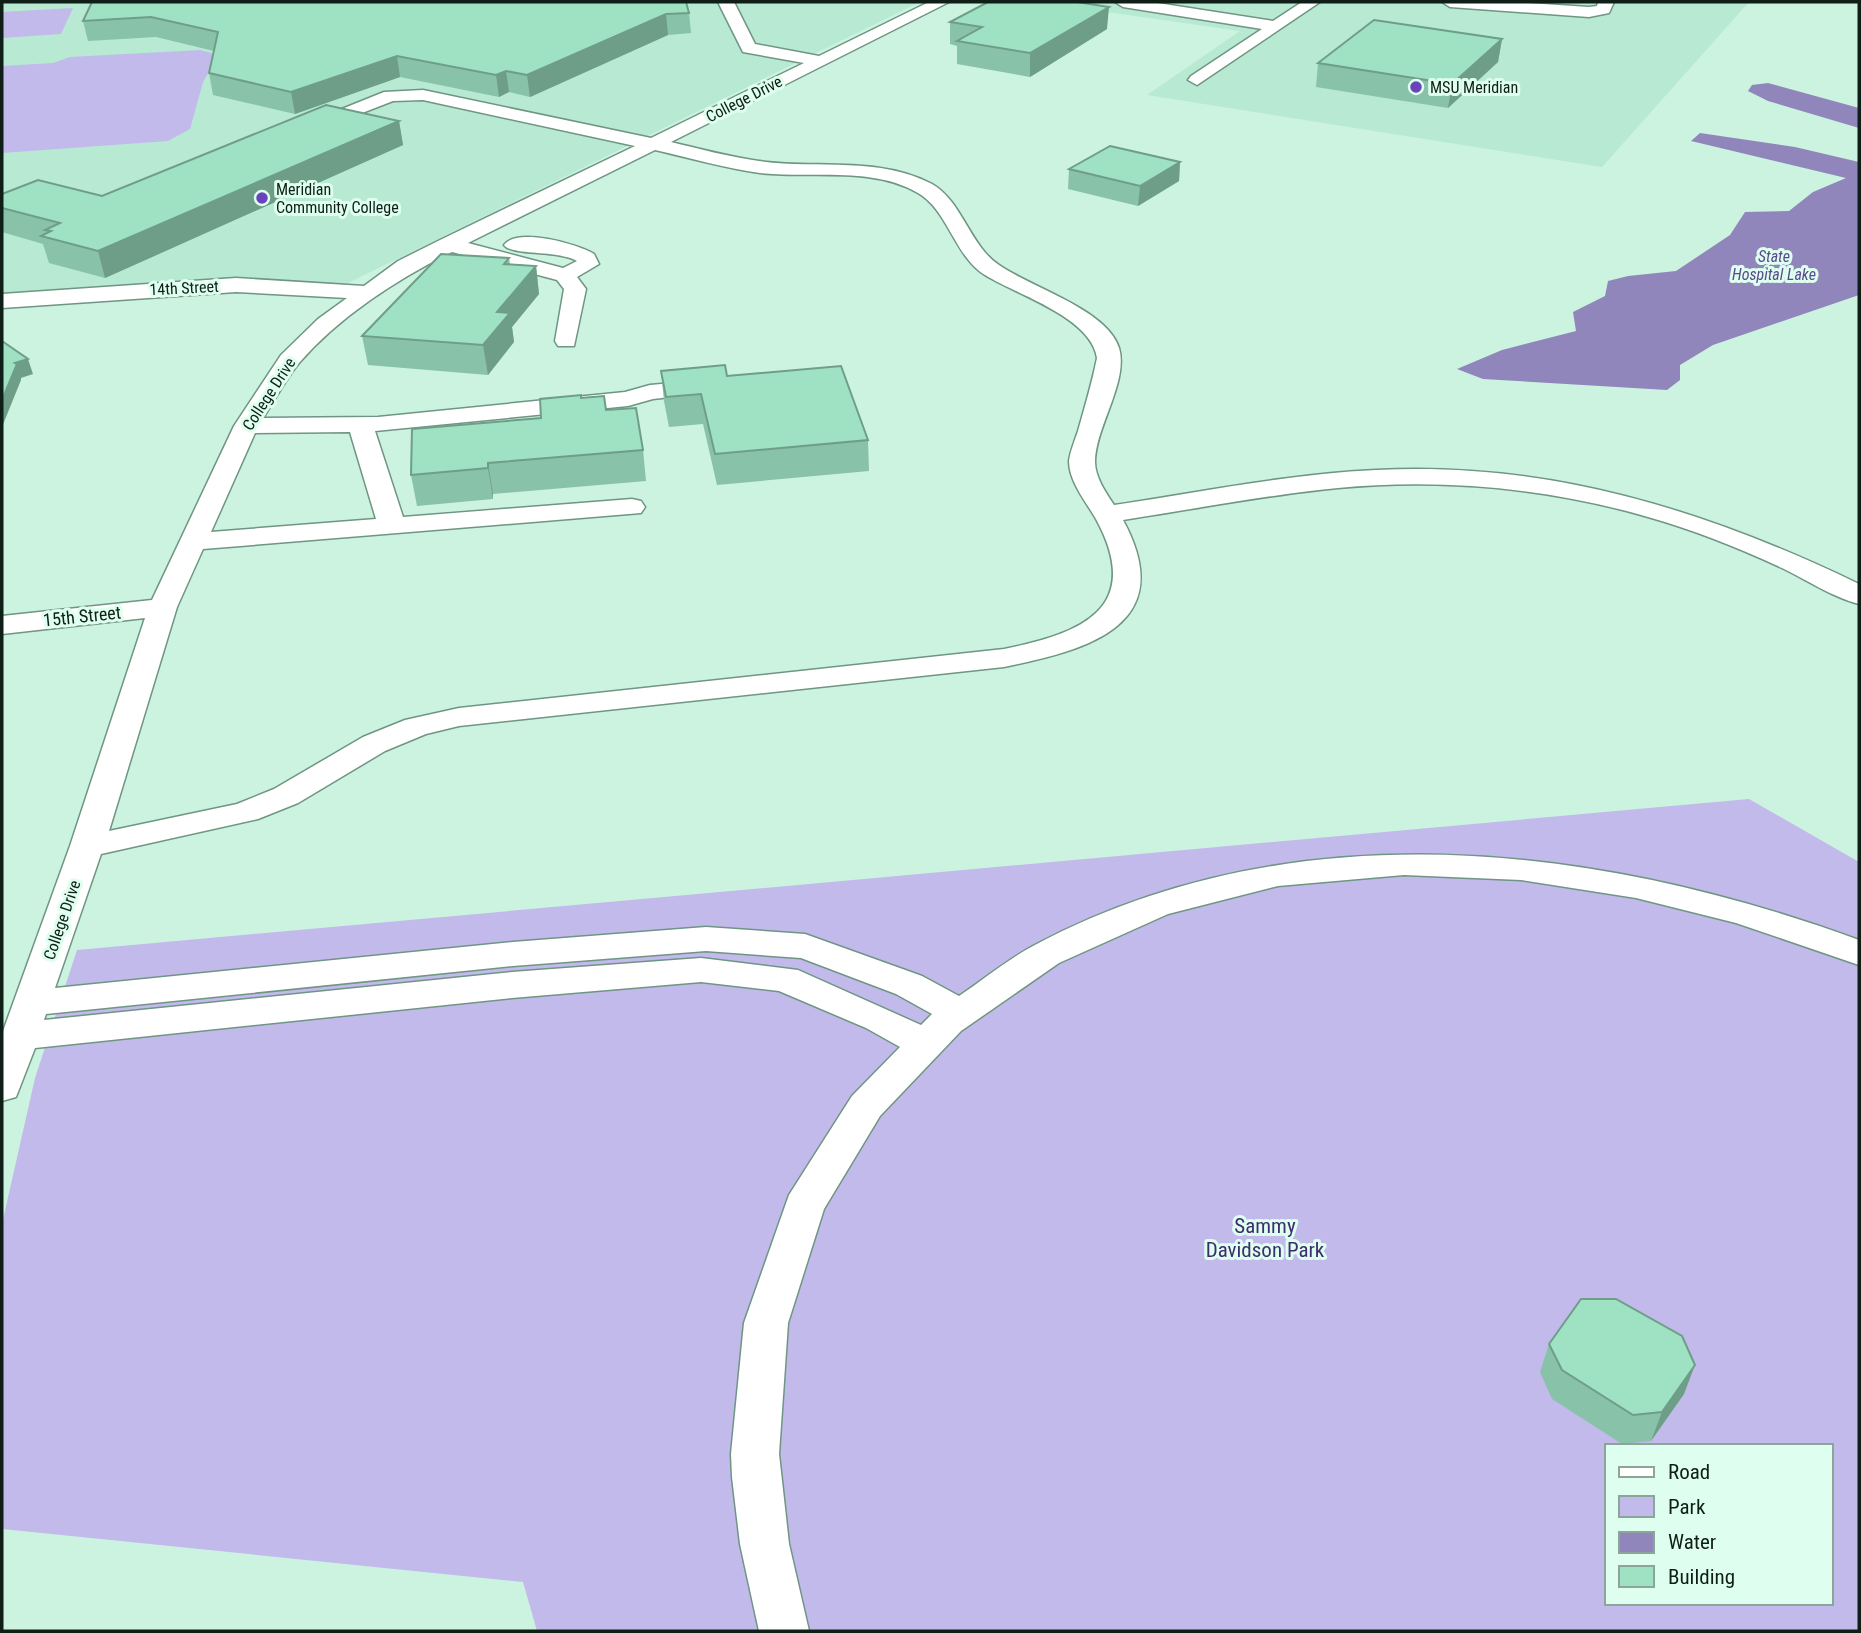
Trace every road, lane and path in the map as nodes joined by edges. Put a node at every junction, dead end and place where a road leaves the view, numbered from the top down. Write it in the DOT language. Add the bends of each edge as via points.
graph roads {
  1 [pos="726,2"];
  2 [pos="941,2"];
  3 [pos="1123,2"];
  4 [pos="1168,2"];
  5 [pos="1312,2"];
  6 [pos="1450,2"];
  7 [pos="1457,2"];
  8 [pos="1606,2"];
  9 [pos="1507,4"];
  10 [pos="1555,6"];
  11 [pos="1276,19"];
  12 [pos="819,61"];
  13 [pos="1197,80"];
  14 [pos="301,132"];
  15 [pos="657,143"];
  16 [pos="447,244"];
  17 [pos="366,293"];
  18 [pos="2,301"];
  19 [pos="566,341"];
  20 [pos="729,385"];
  21 [pos="364,425"];
  22 [pos="246,426"];
  23 [pos="632,507"];
  24 [pos="1107,514"];
  25 [pos="388,527"];
  26 [pos="193,542"];
  27 [pos="1859,595"];
  28 [pos="163,607"];
  29 [pos="2,625"];
  30 [pos="87,846"];
  31 [pos="1859,953"];
  32 [pos="958,1012"];
  33 [pos="26,1020"];
  34 [pos="921,1042"];
  35 [pos="2,1087"];
  36 [pos="784,1631"];
  1 -- 12 [label="street" via="749,48"];
  2 -- 12 [label="street, College Drive"];
  3 -- 11 [label="street"];
  4 -- 11 [label="street"];
  5 -- 11 [label="street"];
  6 -- 7 [label="street"];
  7 -- 9 [label="street"];
  8 -- 10 [label="street" via="1597,12"];
  9 -- 10 [label="street"];
  11 -- 13 [label="street"];
  12 -- 15 [label="street, College Drive"];
  14 -- 15 [label="street" via="390,96 406,94"];
  15 -- 16 [label="street, College Drive"];
  15 -- 24 [label="street" via="760,167 886,175 935,195 989,269 1070,311 1107,346 1105,379 1082,461 1087,482"];
  16 -- 17 [label="street, College Drive"];
  16 -- 19 [label="street" via="565,275 575,289"];
  17 -- 18 [label="street, 14th Street" via="236,285"];
  17 -- 22 [label="street, College Drive" via="289,360"];
  20 -- 21 [label="street"];
  21 -- 22 [label="street"];
  21 -- 25 [label="street" via="362,433 390,517"];
  22 -- 26 [label="street, College Drive"];
  23 -- 25 [label="street"];
  24 -- 27 [label="street" via="1346,481 1417,477 1513,484 1609,500 1689,521 1783,558"];
  24 -- 30 [label="street" via="1127,566 1125,603 1114,619 1070,643 1004,658 459,717 374,744 286,796 246,812"];
  25 -- 26 [label="street"];
  26 -- 28 [label="street, College Drive"];
  28 -- 29 [label="street, 15th Street"];
  28 -- 30 [label="street, College Drive"];
  30 -- 33 [label="street, College Drive"];
  31 -- 32 [label="street" via="1715,904 1635,885 1477,865 1388,865 1266,878 1183,896 1117,919 1053,949"];
  32 -- 33 [label="street" via="909,985 805,946 706,939 513,954"];
  32 -- 34 [label="street"];
  33 -- 34 [label="street" via="701,970 785,979"];
  33 -- 35 [label="street, College Drive"];
  34 -- 36 [label="street" via="842,1137 805,1205 777,1279 760,1362 755,1453 764,1551"];
}
